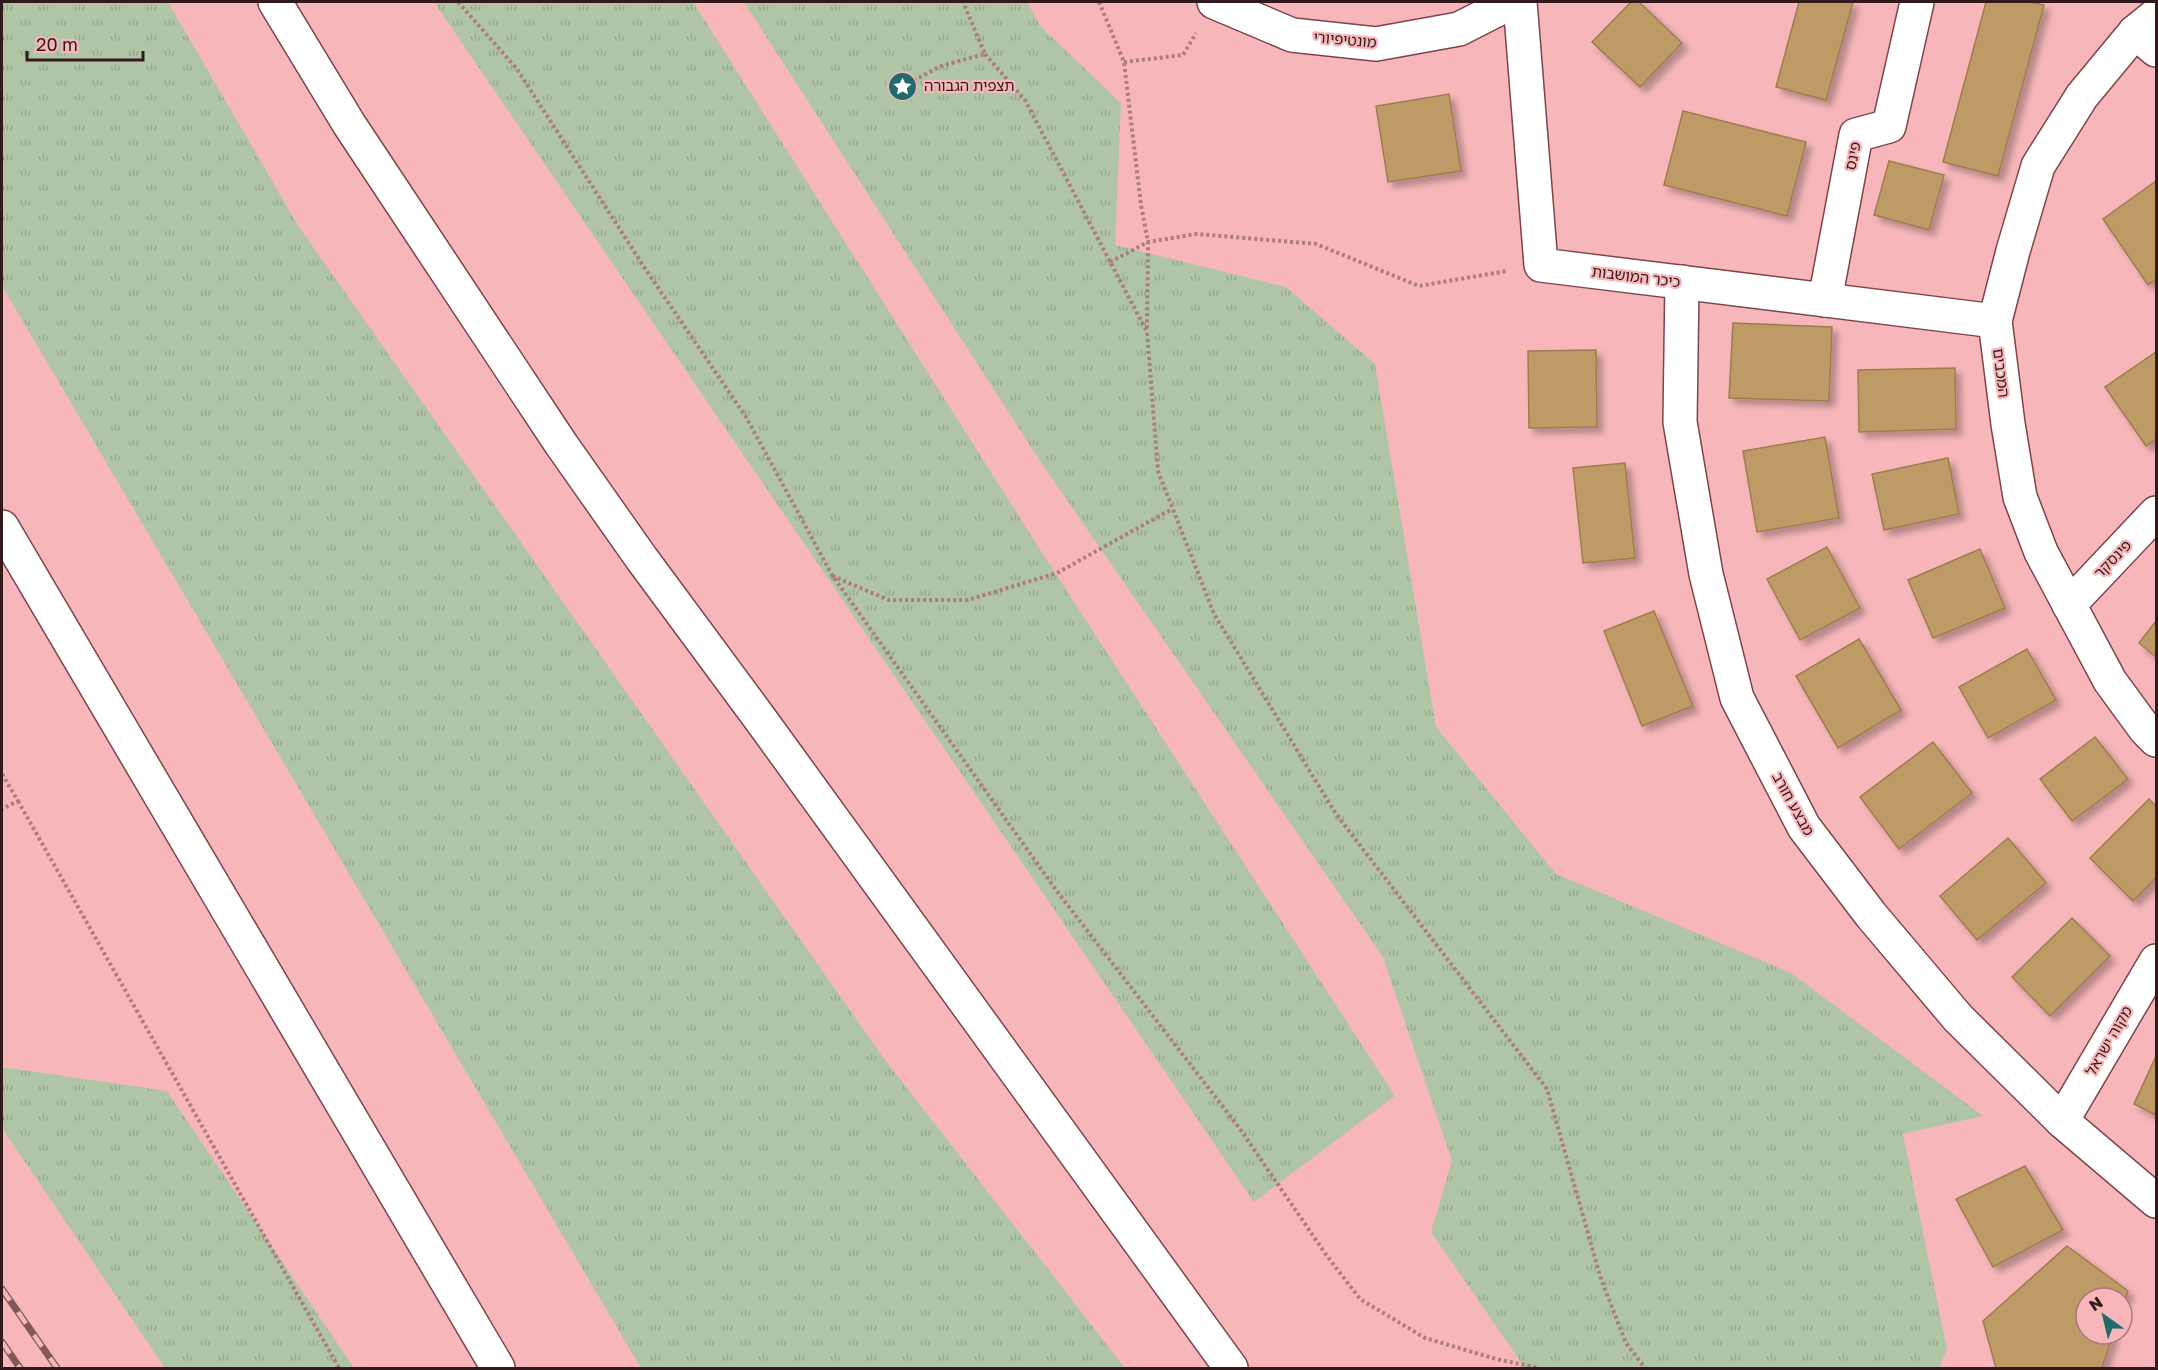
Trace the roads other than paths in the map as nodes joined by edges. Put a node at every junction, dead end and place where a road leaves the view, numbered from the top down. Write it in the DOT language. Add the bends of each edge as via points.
graph roads {
  1 [pos="275,2"];
  2 [pos="1214,2"];
  3 [pos="1512,2"];
  4 [pos="1520,2"];
  5 [pos="1917,2"];
  6 [pos="2149,32"];
  7 [pos="1682,282"];
  8 [pos="1825,300"];
  9 [pos="1995,321"];
  10 [pos="2157,513"];
  11 [pos="2,527"];
  12 [pos="2069,605"];
  13 [pos="2157,740"];
  14 [pos="2157,961"];
  15 [pos="2062,1121"];
  16 [pos="2157,1201"];
  17 [pos="498,1368"];
  18 [pos="1230,1368"];
  1 -- 18 [label="main road" via="355,134 581,473"];
  2 -- 3 [label="main road, מונטיפיורי" via="1292,35 1376,44 1459,29"];
  4 -- 7 [label="main road, כיכר המושבות" via="1541,265"];
  5 -- 8 [label="main road, פינס" via="1889,126 1856,135"];
  6 -- 9 [label="main road, המכבים" via="2082,96 2038,166"];
  7 -- 8 [label="main road, כיכר המושבות"];
  7 -- 15 [label="main road, מבצע חורב" via="1680,422 1706,574 1737,698 1804,827 1864,906 1958,1018"];
  8 -- 9 [label="main road, כיכר המושבות"];
  9 -- 12 [label="main road, המכבים" via="2020,497 2041,552"];
  10 -- 12 [label="main road, פינסקר"];
  11 -- 17 [label="main road"];
  12 -- 13 [label="main road, המכבים" via="2110,681"];
  14 -- 15 [label="main road, מקוה ישראל"];
  15 -- 16 [label="main road, מבצע חורב"];
}
